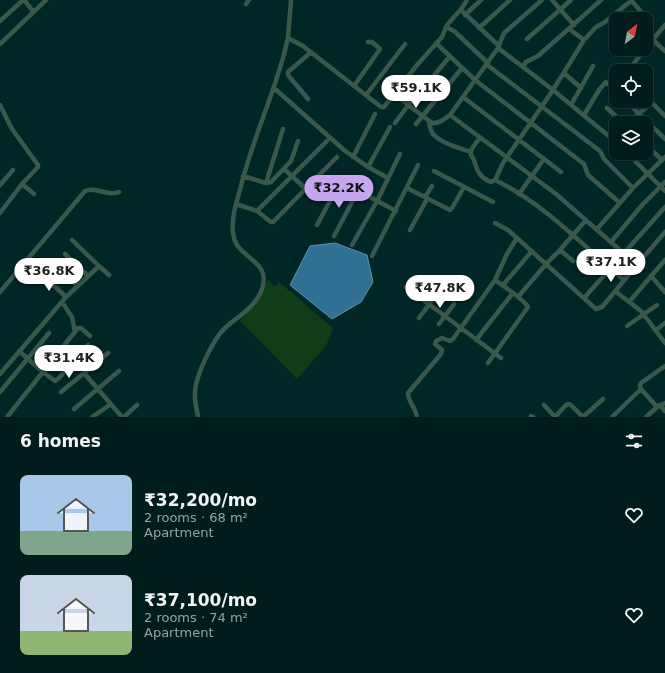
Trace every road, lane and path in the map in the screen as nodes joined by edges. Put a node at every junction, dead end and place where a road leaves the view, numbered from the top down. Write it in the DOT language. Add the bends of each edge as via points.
graph roads {
  1 [pos="23,0"];
  2 [pos="46,0"];
  3 [pos="291,0"];
  4 [pos="467,0"];
  5 [pos="481,0"];
  6 [pos="510,0"];
  7 [pos="542,0"];
  8 [pos="552,0"];
  9 [pos="571,0"];
  10 [pos="602,0"];
  11 [pos="632,0"];
  12 [pos="560,9"];
  13 [pos="461,10"];
  14 [pos="33,11"];
  15 [pos="642,12"];
  16 [pos="465,15"];
  17 [pos="0,21"];
  18 [pos="574,25"];
  19 [pos="665,25"];
  20 [pos="446,27"];
  21 [pos="479,28"];
  22 [pos="569,29"];
  23 [pos="288,38"];
  24 [pos="527,39"];
  25 [pos="584,40"];
  26 [pos="653,40"];
  27 [pos="368,42"];
  28 [pos="436,43"];
  29 [pos="0,44"];
  30 [pos="405,44"];
  31 [pos="499,47"];
  32 [pos="665,51"];
  33 [pos="310,53"];
  34 [pos="450,56"];
  35 [pos="640,56"];
  36 [pos="487,63"];
  37 [pos="634,64"];
  38 [pos="593,66"];
  39 [pos="523,67"];
  40 [pos="462,68"];
  41 [pos="564,73"];
  42 [pos="475,80"];
  43 [pos="609,85"];
  44 [pos="354,86"];
  45 [pos="274,88"];
  46 [pos="581,88"];
  47 [pos="553,90"];
  48 [pos="394,94"];
  49 [pos="366,95"];
  50 [pos="463,97"];
  51 [pos="308,99"];
  52 [pos="653,103"];
  53 [pos="0,105"];
  54 [pos="409,105"];
  55 [pos="571,105"];
  56 [pos="542,107"];
  57 [pos="607,108"];
  58 [pos="633,108"];
  59 [pos="646,108"];
  60 [pos="375,114"];
  61 [pos="639,114"];
  62 [pos="450,115"];
  63 [pos="584,115"];
  64 [pos="422,116"];
  65 [pos="617,116"];
  66 [pos="637,116"];
  67 [pos="665,116"];
  68 [pos="429,122"];
  69 [pos="395,123"];
  70 [pos="416,124"];
  71 [pos="530,124"];
  72 [pos="390,127"];
  73 [pos="283,129"];
  74 [pos="609,135"];
  75 [pos="480,138"];
  76 [pos="665,139"];
  77 [pos="519,140"];
  78 [pos="298,141"];
  79 [pos="327,141"];
  80 [pos="653,150"];
  81 [pos="471,152"];
  82 [pos="400,154"];
  83 [pos="353,156"];
  84 [pos="337,157"];
  85 [pos="507,157"];
  86 [pos="663,158"];
  87 [pos="544,159"];
  88 [pos="634,160"];
  89 [pos="418,165"];
  90 [pos="368,167"];
  91 [pos="284,169"];
  92 [pos="12,170"];
  93 [pos="434,171"];
  94 [pos="561,172"];
  95 [pos="648,174"];
  96 [pos="244,176"];
  97 [pos="292,176"];
  98 [pos="531,176"];
  99 [pos="388,178"];
  100 [pos="495,180"];
  101 [pos="665,182"];
  102 [pos="266,183"];
  103 [pos="22,184"];
  104 [pos="0,185"];
  105 [pos="432,186"];
  106 [pos="660,186"];
  107 [pos="464,187"];
  108 [pos="407,188"];
  109 [pos="633,188"];
  110 [pos="306,189"];
  111 [pos="358,191"];
  112 [pos="665,191"];
  113 [pos="119,192"];
  114 [pos="34,194"];
  115 [pos="519,194"];
  116 [pos="426,198"];
  117 [pos="377,201"];
  118 [pos="493,202"];
  119 [pos="620,203"];
  120 [pos="236,204"];
  121 [pos="665,207"];
  122 [pos="257,211"];
  123 [pos="396,211"];
  124 [pos="0,213"];
  125 [pos="586,220"];
  126 [pos="495,223"];
  127 [pos="317,225"];
  128 [pos="597,229"];
  129 [pos="410,230"];
  130 [pos="665,232"];
  131 [pos="573,235"];
  132 [pos="334,236"];
  133 [pos="517,238"];
  134 [pos="72,240"];
  135 [pos="611,242"];
  136 [pos="352,245"];
  137 [pos="560,250"];
  138 [pos="532,251"];
  139 [pos="624,252"];
  140 [pos="64,254"];
  141 [pos="372,256"];
  142 [pos="665,260"];
  143 [pos="573,261"];
  144 [pos="52,263"];
  145 [pos="546,264"];
  146 [pos="637,265"];
  147 [pos="99,266"];
  148 [pos="610,269"];
  149 [pos="109,275"];
  150 [pos="44,276"];
  151 [pos="88,276"];
  152 [pos="651,276"];
  153 [pos="495,280"];
  154 [pos="624,280"];
  155 [pos="503,285"];
  156 [pos="663,285"];
  157 [pos="78,286"];
  158 [pos="406,287"];
  159 [pos="615,291"];
  160 [pos="0,292"];
  161 [pos="665,292"];
  162 [pos="512,294"];
  163 [pos="436,295"];
  164 [pos="66,297"];
  165 [pos="518,297"];
  166 [pos="584,298"];
  167 [pos="62,302"];
  168 [pos="629,302"];
  169 [pos="454,304"];
  170 [pos="429,305"];
  171 [pos="657,305"];
  172 [pos="644,315"];
  173 [pos="445,316"];
  174 [pos="419,318"];
  175 [pos="665,323"];
  176 [pos="439,324"];
  177 [pos="627,326"];
  178 [pos="460,329"];
  179 [pos="656,330"];
  180 [pos="75,332"];
  181 [pos="49,333"];
  182 [pos="90,336"];
  183 [pos="476,340"];
  184 [pos="665,343"];
  185 [pos="88,346"];
  186 [pos="20,352"];
  187 [pos="108,353"];
  188 [pos="494,353"];
  189 [pos="501,358"];
  190 [pos="28,359"];
  191 [pos="488,363"];
  192 [pos="665,366"];
  193 [pos="42,372"];
  194 [pos="120,372"];
  195 [pos="84,373"];
  196 [pos="0,374"];
  197 [pos="98,389"];
  198 [pos="641,389"];
  199 [pos="0,392"];
  200 [pos="61,392"];
  201 [pos="603,399"];
  202 [pos="665,403"];
  203 [pos="111,404"];
  204 [pos="544,405"];
  205 [pos="137,406"];
  206 [pos="658,406"];
  207 [pos="74,409"];
  208 [pos="665,411"];
  209 [pos="7,417"];
  210 [pos="92,417"];
  211 [pos="123,417"];
  212 [pos="198,417"];
  213 [pos="417,417"];
  214 [pos="555,417"];
  215 [pos="612,417"];
  216 [pos="646,417"];
  1 -- 14 [label="street"];
  1 -- 17 [label="street"];
  2 -- 14 [label="street"];
  3 -- 23 [label="street"];
  4 -- 13 [label="street"];
  5 -- 16 [label="street"];
  6 -- 21 [label="street"];
  7 -- 31 [label="street" via="504,33"];
  8 -- 12 [label="street"];
  9 -- 12 [label="street"];
  10 -- 18 [label="street"];
  11 -- 15 [label="street"];
  11 -- 25 [label="street" via="596,27"];
  12 -- 18 [label="street"];
  12 -- 24 [label="street"];
  13 -- 16 [label="street"];
  13 -- 20 [label="street"];
  14 -- 29 [label="street"];
  16 -- 21 [label="street"];
  18 -- 22 [label="street"];
  19 -- 26 [label="street"];
  20 -- 28 [label="street"];
  20 -- 36 [label="street" via="454,31"];
  21 -- 31 [label="street"];
  22 -- 25 [label="street"];
  22 -- 39 [label="street"];
  23 -- 33 [label="street"];
  23 -- 45 [label="street"];
  25 -- 41 [label="street"];
  26 -- 32 [label="street"];
  27 -- 44 [label="street" via="372,42 380,49"];
  28 -- 34 [label="street"];
  28 -- 48 [label="street"];
  30 -- 49 [label="street"];
  31 -- 36 [label="street"];
  31 -- 39 [label="street"];
  33 -- 44 [label="street"];
  33 -- 51 [label="street" via="288,72"];
  34 -- 40 [label="street"];
  34 -- 54 [label="street"];
  35 -- 37 [label="street"];
  36 -- 42 [label="street"];
  36 -- 56 [label="street"];
  38 -- 46 [label="street"];
  39 -- 47 [label="street"];
  40 -- 42 [label="street"];
  40 -- 64 [label="street"];
  41 -- 46 [label="street"];
  41 -- 47 [label="street"];
  42 -- 50 [label="street"];
  42 -- 71 [label="street"];
  43 -- 63 [label="street" via="606,82 599,90"];
  44 -- 49 [label="street"];
  45 -- 83 [label="street"];
  45 -- 96 [label="street"];
  46 -- 55 [label="street"];
  47 -- 55 [label="street"];
  47 -- 56 [label="street"];
  48 -- 49 [label="street" via="384,107"];
  48 -- 54 [label="street"];
  50 -- 62 [label="street"];
  50 -- 77 [label="street"];
  52 -- 67 [label="street"];
  53 -- 103 [label="street" via="12,129 38,165"];
  54 -- 64 [label="street"];
  54 -- 69 [label="street"];
  55 -- 63 [label="street"];
  56 -- 71 [label="street"];
  56 -- 109 [label="street" via="600,151 604,159"];
  57 -- 65 [label="street"];
  58 -- 61 [label="street"];
  59 -- 61 [label="street"];
  60 -- 83 [label="street"];
  61 -- 66 [label="street"];
  61 -- 76 [label="street"];
  62 -- 68 [label="street" via="436,124"];
  62 -- 75 [label="street"];
  63 -- 74 [label="street"];
  64 -- 68 [label="street"];
  64 -- 70 [label="street"];
  68 -- 81 [label="street" via="434,135 443,142"];
  71 -- 77 [label="street"];
  71 -- 119 [label="street" via="584,164 588,175"];
  72 -- 90 [label="street"];
  73 -- 102 [label="street"];
  75 -- 81 [label="street"];
  75 -- 85 [label="street"];
  77 -- 85 [label="street"];
  77 -- 87 [label="street"];
  78 -- 91 [label="street" via="292,158"];
  79 -- 97 [label="street"];
  80 -- 86 [label="street"];
  81 -- 100 [label="street" via="479,174 491,182"];
  82 -- 99 [label="street"];
  83 -- 90 [label="street"];
  84 -- 110 [label="street"];
  85 -- 98 [label="street"];
  85 -- 100 [label="street"];
  86 -- 95 [label="street"];
  87 -- 94 [label="street"];
  87 -- 98 [label="street"];
  88 -- 95 [label="street"];
  89 -- 108 [label="street"];
  90 -- 99 [label="street"];
  91 -- 97 [label="street"];
  91 -- 102 [label="street" via="271,182"];
  92 -- 104 [label="street"];
  93 -- 107 [label="street"];
  95 -- 106 [label="street"];
  95 -- 109 [label="street"];
  96 -- 102 [label="street"];
  96 -- 120 [label="street"];
  97 -- 110 [label="street"];
  97 -- 122 [label="street"];
  98 -- 115 [label="street"];
  98 -- 125 [label="street"];
  99 -- 117 [label="street"];
  100 -- 115 [label="street"];
  101 -- 106 [label="street"];
  103 -- 114 [label="street"];
  103 -- 124 [label="street"];
  105 -- 116 [label="street"];
  106 -- 112 [label="street"];
  106 -- 135 [label="street"];
  107 -- 116 [label="street" via="451,209"];
  107 -- 118 [label="street"];
  108 -- 116 [label="street"];
  108 -- 123 [label="street"];
  109 -- 119 [label="street"];
  110 -- 122 [label="street" via="274,222"];
  111 -- 117 [label="street"];
  111 -- 127 [label="street" via="340,183"];
  111 -- 132 [label="street"];
  113 -- 160 [label="street" via="113,194 85,191"];
  115 -- 131 [label="street"];
  116 -- 129 [label="street"];
  117 -- 123 [label="street"];
  117 -- 136 [label="street"];
  119 -- 128 [label="street"];
  120 -- 122 [label="street"];
  120 -- 212 [label="street" via="233,221 236,244 260,267 263,285 251,306 213,342 194,394"];
  121 -- 139 [label="street"];
  123 -- 141 [label="street"];
  125 -- 128 [label="street"];
  125 -- 131 [label="street"];
  126 -- 133 [label="street"];
  128 -- 135 [label="street"];
  130 -- 146 [label="street"];
  131 -- 137 [label="street"];
  131 -- 148 [label="street"];
  133 -- 138 [label="street"];
  133 -- 153 [label="street"];
  134 -- 147 [label="street"];
  135 -- 139 [label="street"];
  137 -- 143 [label="street"];
  137 -- 145 [label="street"];
  138 -- 145 [label="street"];
  138 -- 155 [label="street"];
  139 -- 146 [label="street"];
  139 -- 148 [label="street"];
  140 -- 151 [label="street"];
  142 -- 152 [label="street"];
  144 -- 157 [label="street"];
  145 -- 165 [label="street"];
  145 -- 166 [label="street"];
  146 -- 154 [label="street"];
  147 -- 149 [label="street"];
  147 -- 151 [label="street"];
  148 -- 154 [label="street"];
  148 -- 166 [label="street"];
  150 -- 164 [label="street"];
  151 -- 157 [label="street"];
  152 -- 156 [label="street"];
  152 -- 168 [label="street"];
  153 -- 155 [label="street"];
  153 -- 178 [label="street"];
  154 -- 159 [label="street"];
  155 -- 162 [label="street"];
  156 -- 161 [label="street"];
  157 -- 164 [label="street"];
  158 -- 170 [label="street"];
  159 -- 166 [label="street" via="598,309"];
  159 -- 168 [label="street"];
  162 -- 165 [label="street"];
  162 -- 183 [label="street"];
  163 -- 170 [label="street"];
  164 -- 167 [label="street"];
  165 -- 188 [label="street" via="528,307"];
  167 -- 180 [label="street" via="72,317"];
  167 -- 186 [label="street"];
  168 -- 172 [label="street"];
  169 -- 173 [label="street"];
  170 -- 173 [label="street"];
  170 -- 174 [label="street"];
  171 -- 172 [label="street"];
  172 -- 177 [label="street"];
  172 -- 179 [label="street"];
  173 -- 176 [label="street"];
  173 -- 178 [label="street"];
  175 -- 179 [label="street"];
  178 -- 183 [label="street"];
  178 -- 213 [label="street" via="451,340 436,340 435,344 442,350 441,354 408,393"];
  179 -- 184 [label="street"];
  180 -- 182 [label="street" via="81,328"];
  180 -- 193 [label="street"];
  181 -- 190 [label="street"];
  183 -- 188 [label="street"];
  185 -- 193 [label="street" via="56,380"];
  186 -- 190 [label="street"];
  186 -- 196 [label="street"];
  187 -- 195 [label="street"];
  188 -- 189 [label="street"];
  188 -- 191 [label="street"];
  190 -- 193 [label="street"];
  190 -- 199 [label="street"];
  192 -- 198 [label="street" via="641,383"];
  193 -- 209 [label="street"];
  194 -- 197 [label="street"];
  195 -- 197 [label="street"];
  195 -- 200 [label="street"];
  197 -- 203 [label="street"];
  197 -- 207 [label="street"];
  198 -- 206 [label="street"];
  198 -- 215 [label="street"];
  201 -- 214 [label="street" via="583,417 569,404"];
  202 -- 206 [label="street"];
  203 -- 210 [label="street"];
  203 -- 211 [label="street"];
  204 -- 214 [label="street"];
  205 -- 211 [label="street"];
  206 -- 208 [label="street"];
  206 -- 216 [label="street"];
}
